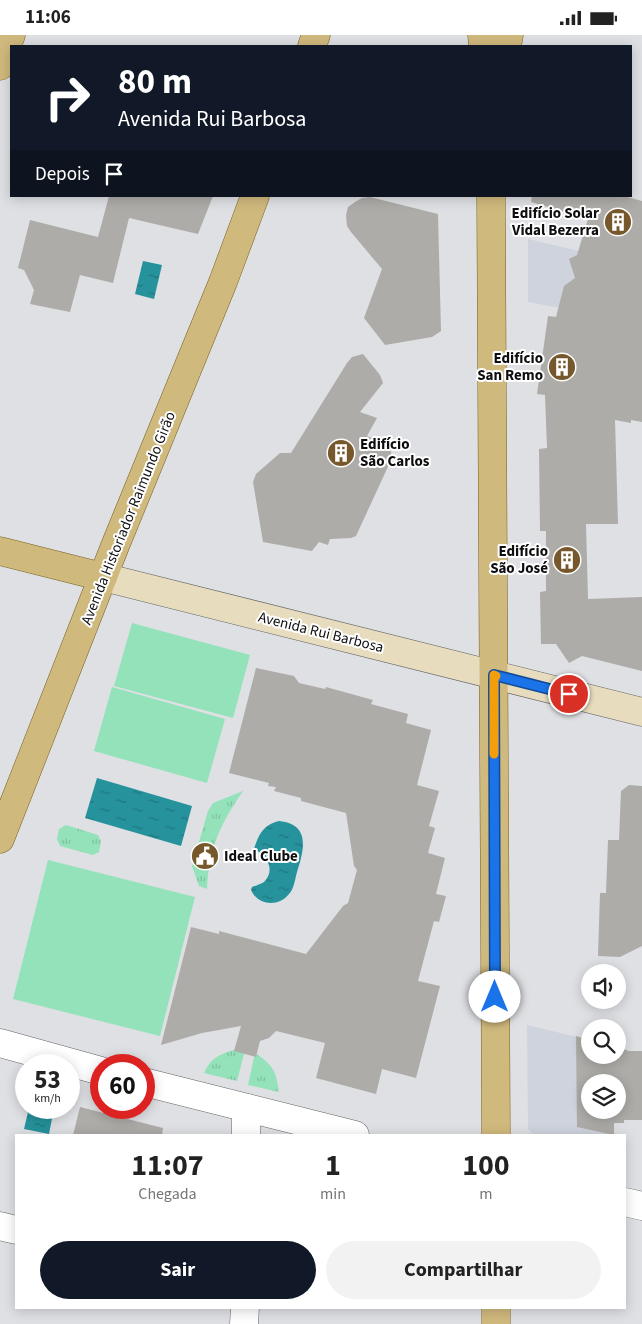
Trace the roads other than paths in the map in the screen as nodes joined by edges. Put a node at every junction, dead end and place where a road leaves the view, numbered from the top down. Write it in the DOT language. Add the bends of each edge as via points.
graph roads {
  1 [pos="11,35"];
  2 [pos="4,63"];
  3 [pos="255,197"];
  4 [pos="491,197"];
  5 [pos="0,551"];
  6 [pos="103,577"];
  7 [pos="494,675"];
  8 [pos="642,712"];
  9 [pos="0,839"];
  10 [pos="0,1043"];
  11 [pos="90,1068"];
  12 [pos="155,1085"];
  13 [pos="246,1108"];
  14 [pos="246,1134"];
  15 [pos="351,1134"];
  16 [pos="496,1134"];
  17 [pos="626,1202"];
  18 [pos="642,1206"];
  19 [pos="0,1226"];
  20 [pos="15,1230"];
  21 [pos="244,1309"];
  22 [pos="496,1309"];
  23 [pos="244,1324"];
  24 [pos="496,1324"];
  1 -- 2 [label="main road"];
  3 -- 6 [label="main road, Avenida Historiador Raimundo Girão"];
  4 -- 7 [label="main road"];
  5 -- 6 [label="main road, Avenida Rui Barbosa"];
  6 -- 7 [label="main road, Avenida Rui Barbosa"];
  6 -- 9 [label="main road, Avenida Historiador Raimundo Girão"];
  7 -- 8 [label="main road, Avenida Rui Barbosa"];
  7 -- 16 [label="main road"];
  10 -- 11 [label="street"];
  12 -- 13 [label="street"];
  13 -- 14 [label="street"];
  13 -- 15 [label="street"];
  17 -- 18 [label="street"];
  19 -- 20 [label="street"];
  21 -- 23 [label="street"];
  22 -- 24 [label="main road"];
}
